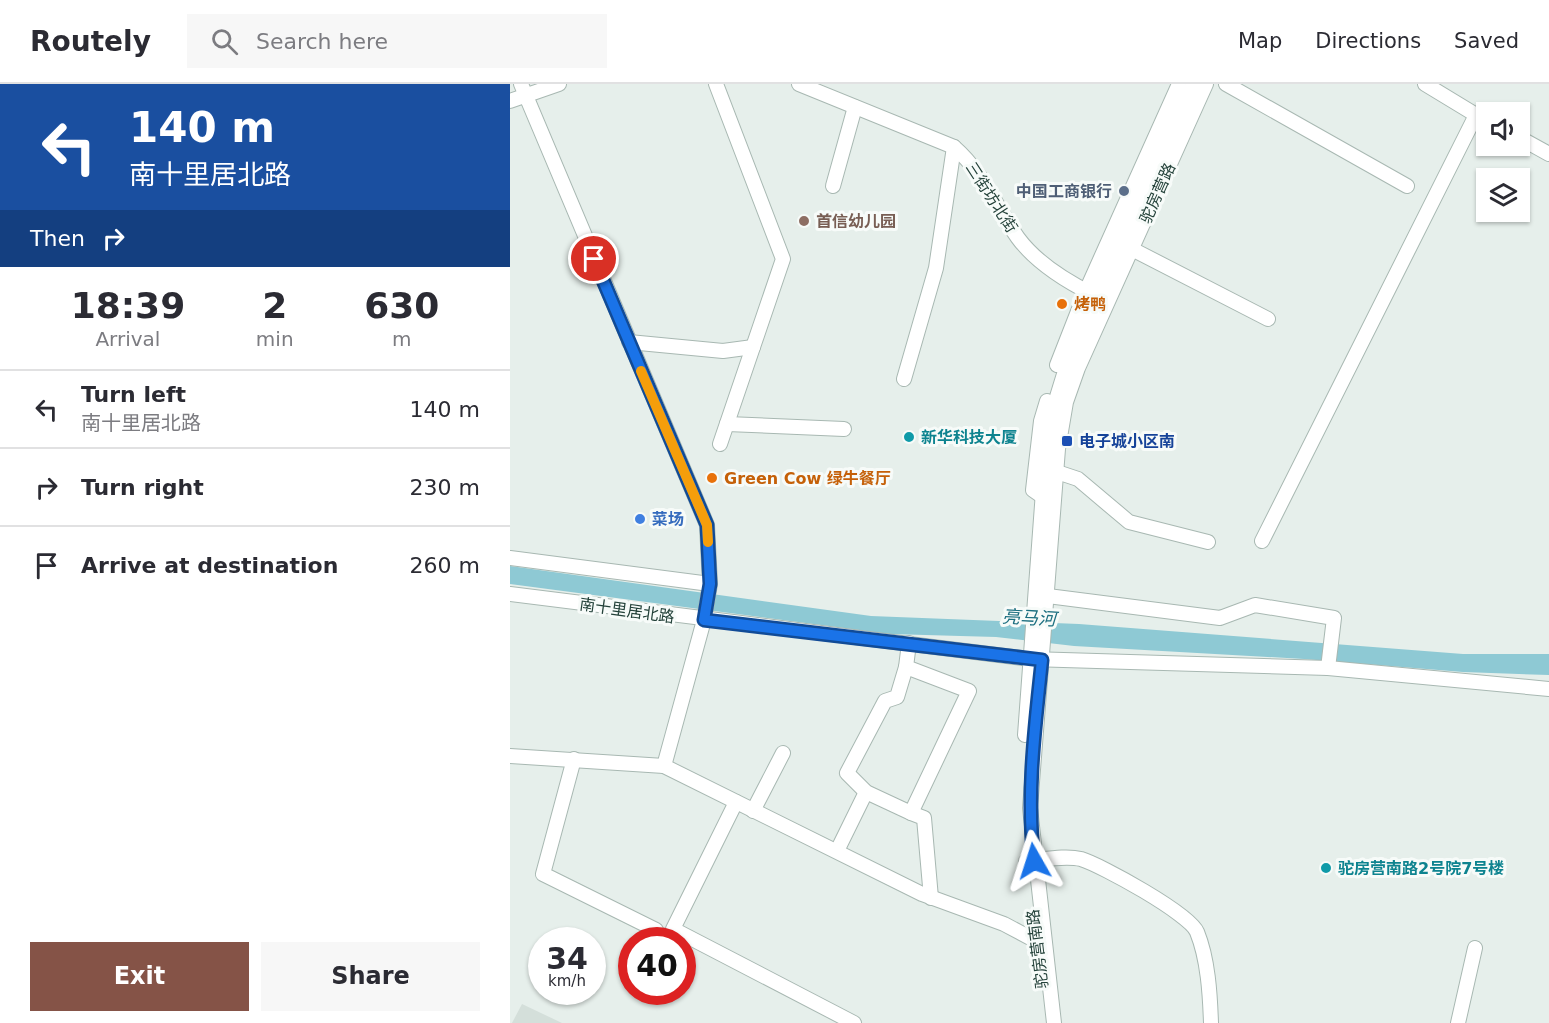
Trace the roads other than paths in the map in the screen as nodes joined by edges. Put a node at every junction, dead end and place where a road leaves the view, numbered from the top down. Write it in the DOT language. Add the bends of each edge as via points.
graph roads {
  1 [pos="559,84"];
  2 [pos="716,84"];
  3 [pos="1179,84"];
  4 [pos="1193,84"];
  5 [pos="1206,84"];
  6 [pos="1226,84"];
  7 [pos="1425,84"];
  8 [pos="808,86"];
  9 [pos="523,89"];
  10 [pos="510,101"];
  11 [pos="855,107"];
  12 [pos="1476,115"];
  13 [pos="1476,128"];
  14 [pos="1530,144"];
  15 [pos="954,147"];
  16 [pos="1549,154"];
  17 [pos="833,186"];
  18 [pos="1407,186"];
  19 [pos="1127,247"];
  20 [pos="1096,297"];
  21 [pos="1268,320"];
  22 [pos="629,342"];
  23 [pos="753,347"];
  24 [pos="904,379"];
  25 [pos="727,424"];
  26 [pos="844,429"];
  27 [pos="720,444"];
  28 [pos="1050,470"];
  29 [pos="1043,497"];
  30 [pos="1262,541"];
  31 [pos="1208,542"];
  32 [pos="510,558"];
  33 [pos="710,584"];
  34 [pos="510,594"];
  35 [pos="1041,595"];
  36 [pos="704,620"];
  37 [pos="909,643"];
  38 [pos="1036,659"];
  39 [pos="906,667"];
  40 [pos="1329,668"];
  41 [pos="1549,690"];
  42 [pos="783,753"];
  43 [pos="510,756"];
  44 [pos="574,759"];
  45 [pos="663,766"];
  46 [pos="866,792"];
  47 [pos="736,802"];
  48 [pos="753,811"];
  49 [pos="910,813"];
  50 [pos="837,852"];
  51 [pos="1029,861"];
  52 [pos="927,896"];
  53 [pos="650,927"];
  54 [pos="1036,941"];
  55 [pos="1475,948"];
  56 [pos="854,1023"];
  57 [pos="1045,1023"];
  58 [pos="1054,1023"];
  59 [pos="1211,1023"];
  60 [pos="1458,1023"];
  1 -- 9 [label="street"];
  2 -- 23 [label="street" via="783,259"];
  3 -- 20 [label="street"];
  4 -- 19 [label="street, 驼房营路"];
  5 -- 19 [label="street, 驼房营路"];
  6 -- 18 [label="street"];
  7 -- 12 [label="street"];
  8 -- 11 [label="street, 三街坊北街"];
  9 -- 10 [label="street"];
  9 -- 22 [label="street"];
  11 -- 15 [label="street, 三街坊北街"];
  11 -- 17 [label="street"];
  13 -- 30 [label="street"];
  14 -- 16 [label="street"];
  15 -- 20 [label="street, 三街坊北街" via="971,162 1019,240"];
  15 -- 24 [label="street" via="936,268"];
  19 -- 20 [label="street, 驼房营路"];
  19 -- 21 [label="street"];
  20 -- 28 [label="street" via="1062,378 1049,429"];
  20 -- 29 [label="street" via="1054,373 1041,421 1032,490"];
  22 -- 23 [label="street" via="723,351"];
  22 -- 33 [label="street" via="707,525"];
  23 -- 25 [label="street"];
  25 -- 26 [label="street"];
  25 -- 27 [label="street"];
  28 -- 29 [label="street"];
  28 -- 31 [label="street" via="1078,479 1129,522"];
  28 -- 35 [label="street"];
  29 -- 35 [label="street"];
  32 -- 33 [label="street"];
  33 -- 36 [label="street"];
  34 -- 36 [label="street, 南十里居北路"];
  35 -- 38 [label="street, 驼房营南路"];
  35 -- 40 [label="street" via="1220,618 1255,605 1334,618"];
  36 -- 37 [label="street, 南十里居北路"];
  36 -- 45 [label="street"];
  37 -- 38 [label="street, 南十里居北路"];
  37 -- 39 [label="street"];
  38 -- 40 [label="street, 南十里居北路"];
  38 -- 51 [label="street, 驼房营南路" via="1023,784"];
  39 -- 46 [label="street" via="897,697 885,700 847,773"];
  39 -- 49 [label="street" via="969,691"];
  40 -- 41 [label="street, 南十里居北路"];
  42 -- 48 [label="street"];
  43 -- 44 [label="street"];
  44 -- 45 [label="street"];
  44 -- 53 [label="street" via="543,874"];
  45 -- 47 [label="street"];
  46 -- 49 [label="street"];
  46 -- 50 [label="street"];
  47 -- 48 [label="street"];
  47 -- 56 [label="street" via="673,929"];
  48 -- 50 [label="street"];
  49 -- 52 [label="street" via="924,818"];
  50 -- 52 [label="street"];
  51 -- 54 [label="street, 驼房营南路"];
  51 -- 58 [label="street, 驼房营南路"];
  51 -- 59 [label="street" via="1079,859 1113,872 1196,930 1209,991"];
  52 -- 54 [label="street" via="1004,924"];
  54 -- 57 [label="street, 驼房营南路"];
  55 -- 60 [label="street"];
}
